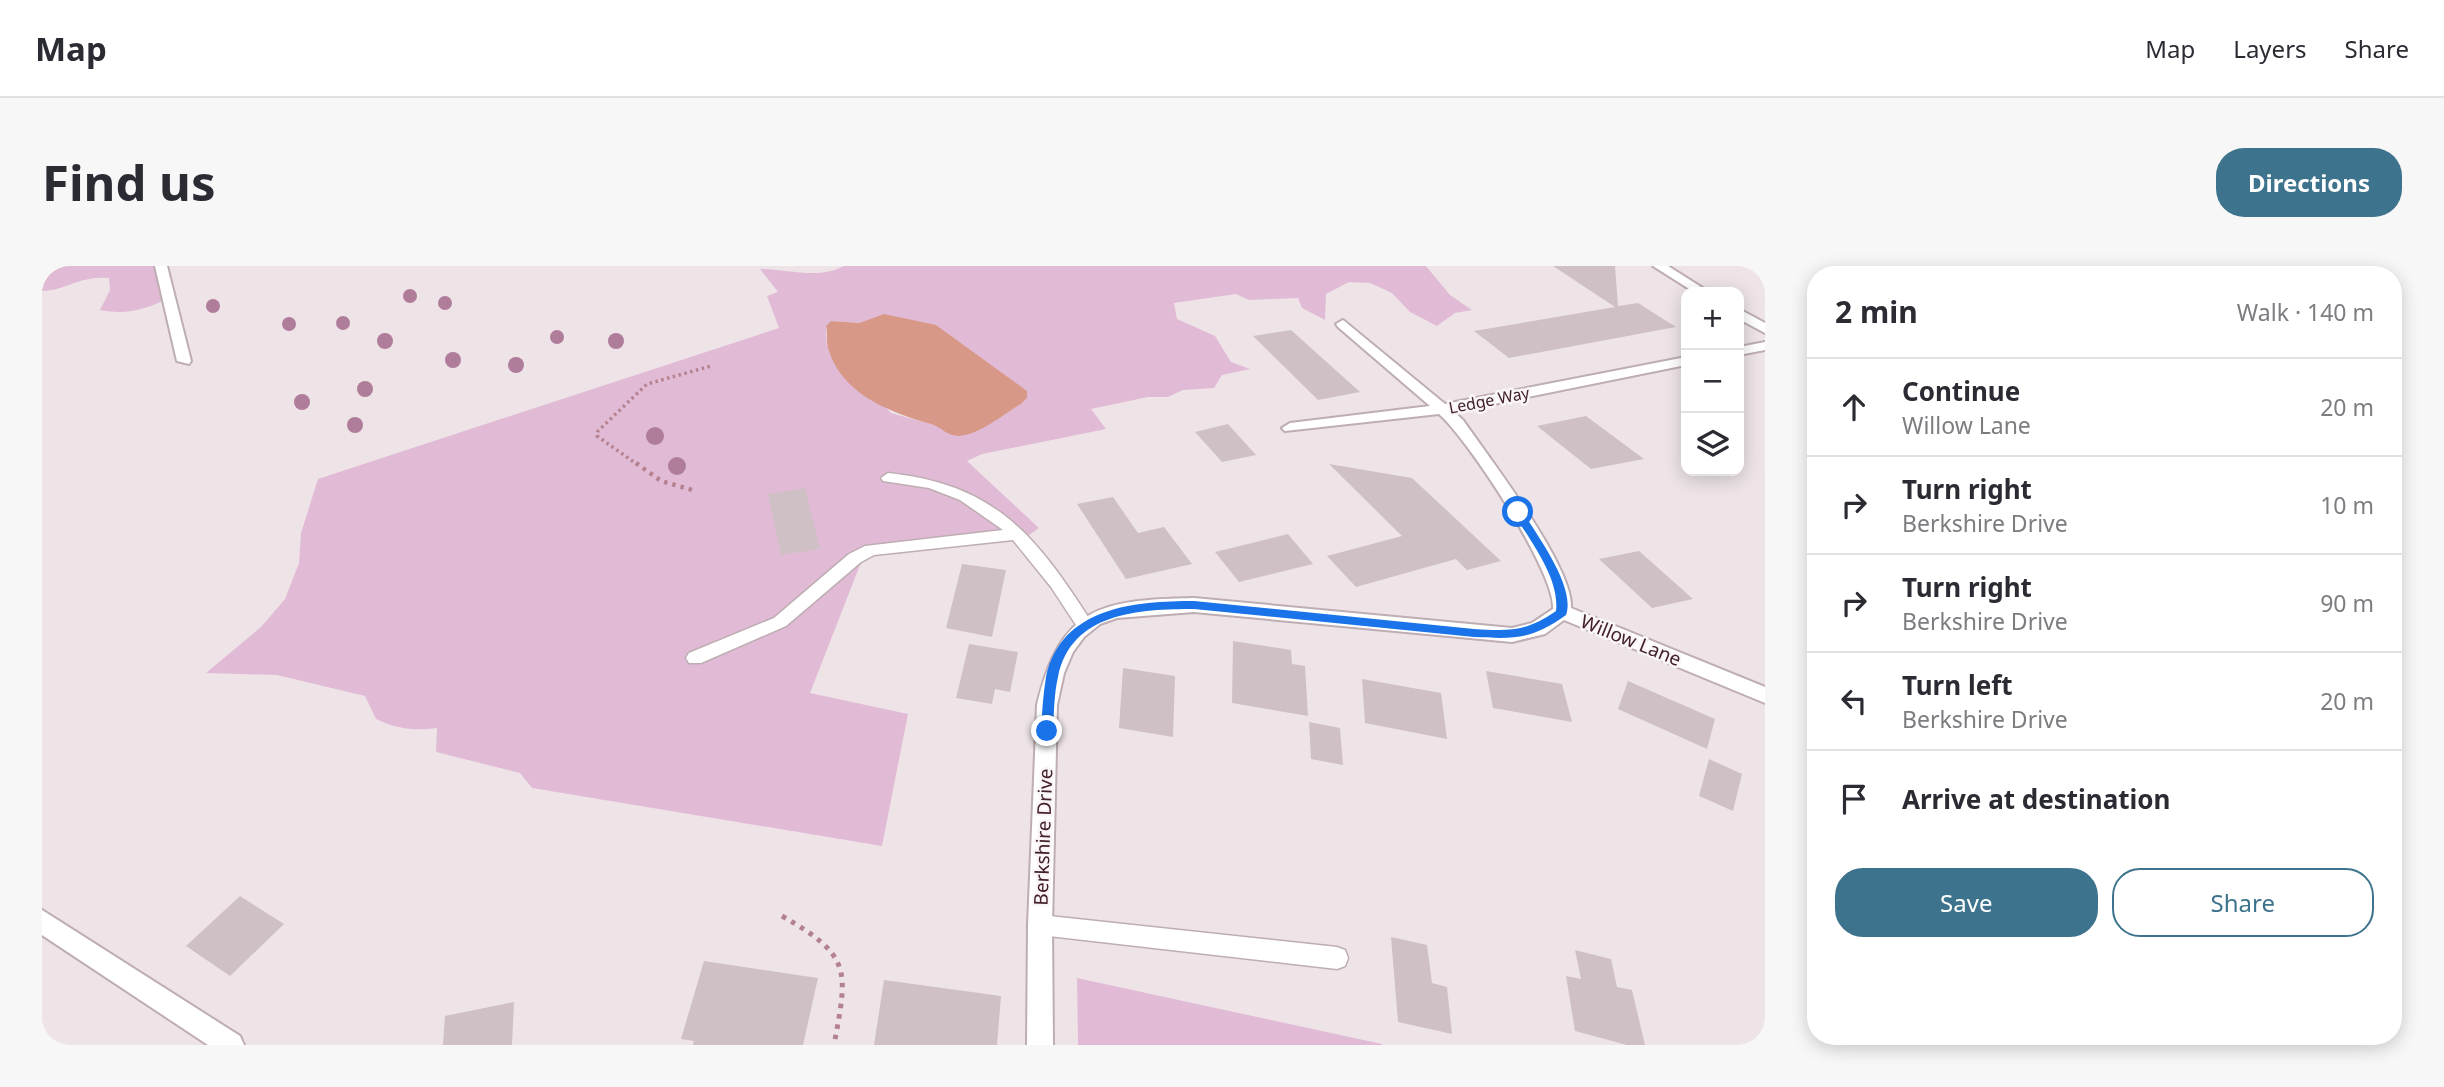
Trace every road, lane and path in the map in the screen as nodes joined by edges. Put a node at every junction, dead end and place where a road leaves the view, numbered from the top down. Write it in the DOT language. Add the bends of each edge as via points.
graph roads {
  1 [pos="161,266"];
  2 [pos="1659,266"];
  3 [pos="1695,287"];
  4 [pos="1744,316"];
  5 [pos="1343,324"];
  6 [pos="1765,329"];
  7 [pos="1765,345"];
  8 [pos="1743,350"];
  9 [pos="184,361"];
  10 [pos="1681,362"];
  11 [pos="711,366"];
  12 [pos="1444,409"];
  13 [pos="1290,428"];
  14 [pos="888,478"];
  15 [pos="695,491"];
  16 [pos="1016,534"];
  17 [pos="1562,612"];
  18 [pos="1084,624"];
  19 [pos="695,658"];
  20 [pos="1765,695"];
  21 [pos="782,916"];
  22 [pos="42,920"];
  23 [pos="1040,925"];
  24 [pos="1337,958"];
  25 [pos="231,1045"];
  26 [pos="834,1045"];
  27 [pos="1040,1045"];
  1 -- 9 [label="street"];
  2 -- 3 [label="street"];
  4 -- 6 [label="street"];
  5 -- 12 [label="street"];
  7 -- 8 [label="street"];
  10 -- 12 [label="street, Ledge Way"];
  11 -- 15 [label="path" via="648,384 597,436 662,481"];
  12 -- 13 [label="street, Ledge Way"];
  12 -- 17 [label="street, Willow Lane" via="1518,512 1558,582"];
  14 -- 16 [label="lane" via="944,487 974,501"];
  16 -- 18 [label="lane" via="1056,578"];
  16 -- 19 [label="lane" via="871,550 855,558 780,622"];
  17 -- 18 [label="street, Berkshire Drive" via="1538,629 1512,635 1194,605 1120,610"];
  17 -- 20 [label="street, Willow Lane"];
  18 -- 23 [label="street, Berkshire Drive" via="1061,651 1047,705"];
  21 -- 26 [label="path" via="828,943 839,961 844,987"];
  22 -- 25 [label="street"];
  23 -- 24 [label="lane"];
  23 -- 27 [label="street, Berkshire Drive"];
}
